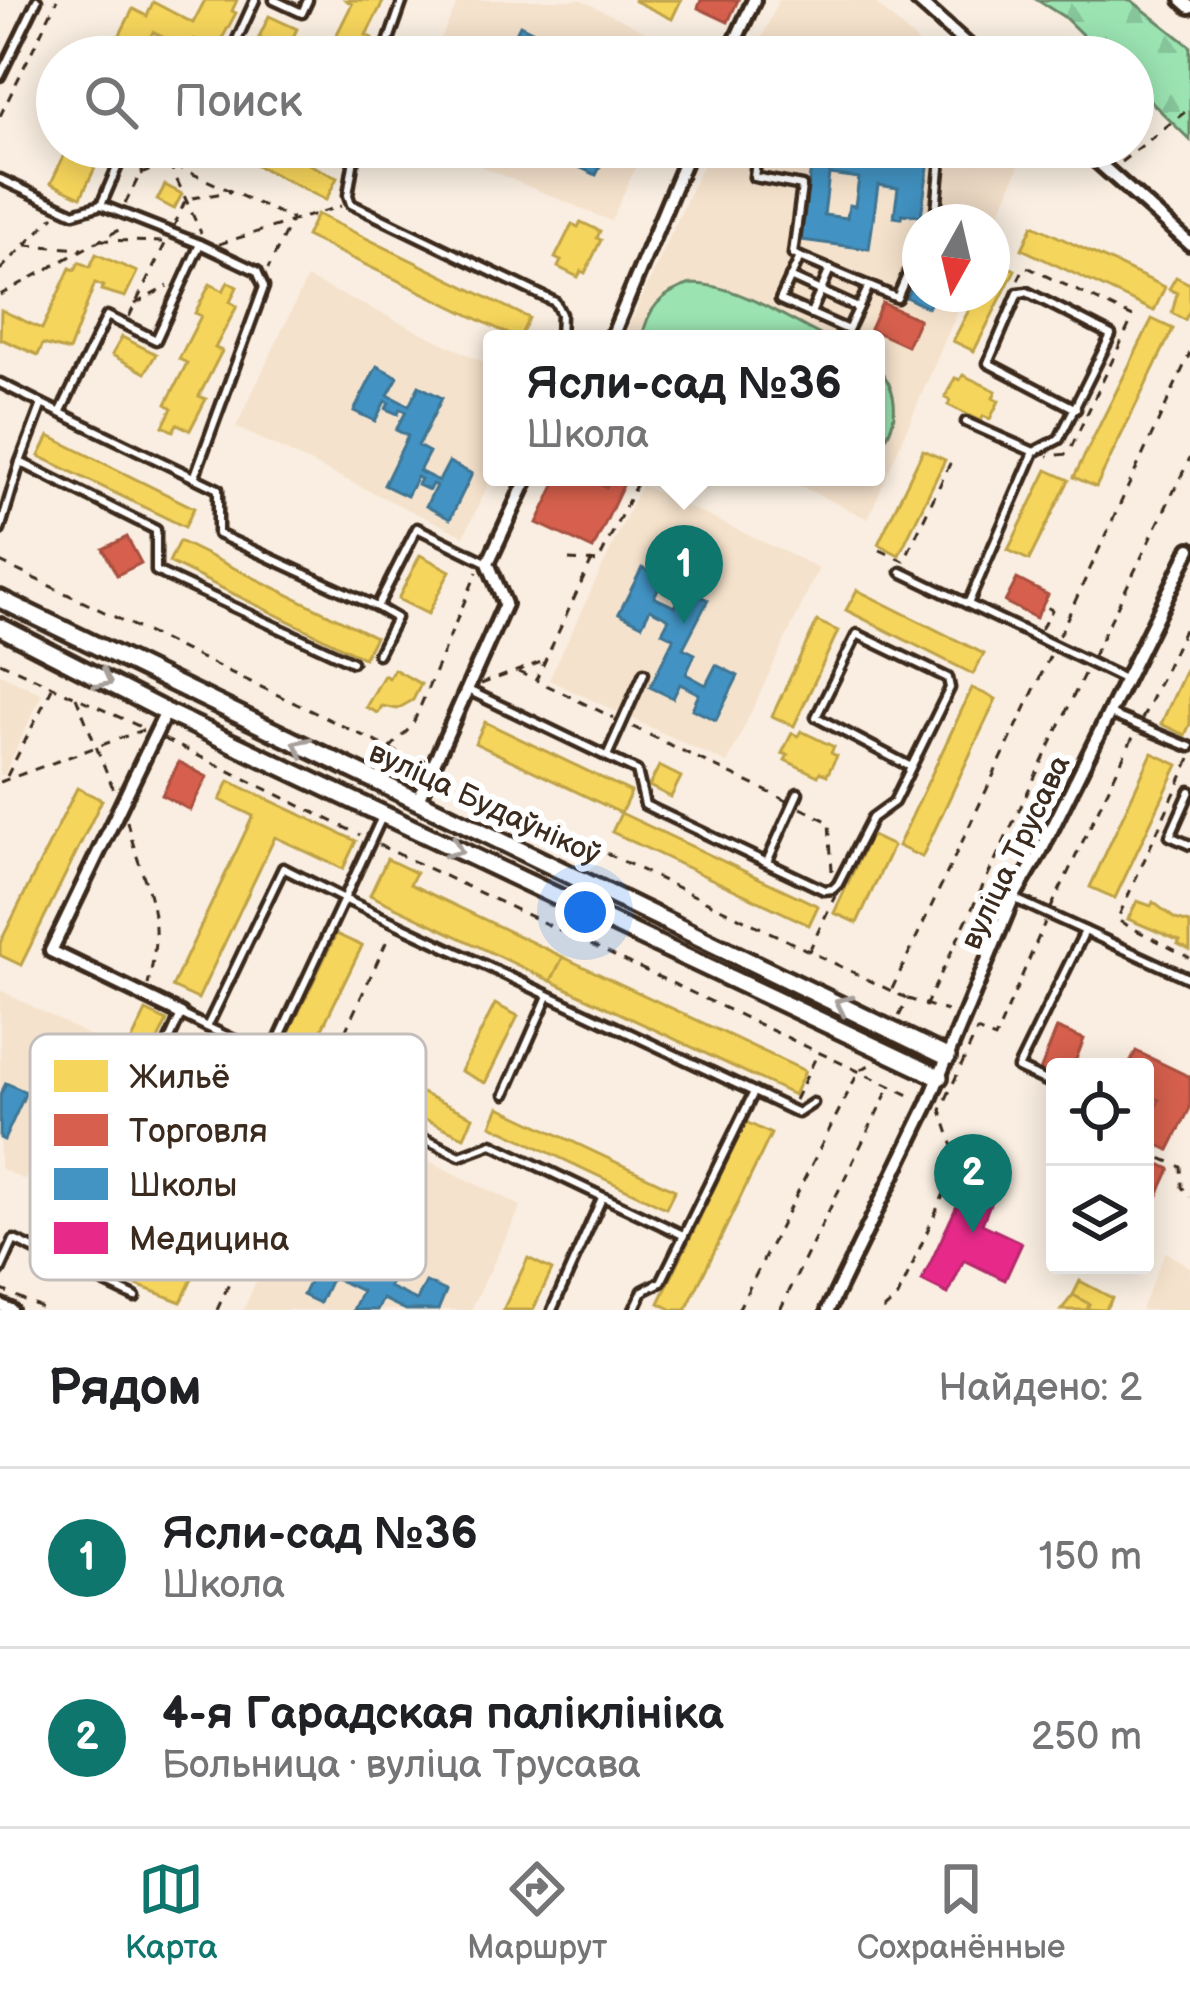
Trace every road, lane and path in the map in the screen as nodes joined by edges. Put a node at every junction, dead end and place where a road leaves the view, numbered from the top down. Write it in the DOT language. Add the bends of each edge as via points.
graph roads {
  1 [pos="38,0"];
  2 [pos="56,0"];
  3 [pos="255,0"];
  4 [pos="274,0"];
  5 [pos="308,0"];
  6 [pos="403,0"];
  7 [pos="754,0"];
  8 [pos="917,0"];
  9 [pos="1182,0"];
  10 [pos="1190,7"];
  11 [pos="39,36"];
  12 [pos="239,36"];
  13 [pos="390,36"];
  14 [pos="738,36"];
  15 [pos="958,36"];
  16 [pos="36,41"];
  17 [pos="0,76"];
  18 [pos="1190,108"];
  19 [pos="0,116"];
  20 [pos="1154,136"];
  21 [pos="117,168"];
  22 [pos="144,168"];
  23 [pos="156,168"];
  24 [pos="171,168"];
  25 [pos="180,168"];
  26 [pos="353,168"];
  27 [pos="682,168"];
  28 [pos="755,168"];
  29 [pos="940,168"];
  30 [pos="1105,168"];
  31 [pos="1114,168"];
  32 [pos="1109,172"];
  33 [pos="141,174"];
  34 [pos="0,179"];
  35 [pos="232,192"];
  36 [pos="186,199"];
  37 [pos="351,204"];
  38 [pos="936,204"];
  39 [pos="101,205"];
  40 [pos="61,209"];
  41 [pos="121,212"];
  42 [pos="138,219"];
  43 [pos="292,219"];
  44 [pos="171,232"];
  45 [pos="100,240"];
  46 [pos="166,242"];
  47 [pos="1190,244"];
  48 [pos="25,245"];
  49 [pos="204,246"];
  50 [pos="84,249"];
  51 [pos="800,256"];
  52 [pos="1025,266"];
  53 [pos="830,269"];
  54 [pos="0,270"];
  55 [pos="185,276"];
  56 [pos="790,277"];
  57 [pos="263,278"];
  58 [pos="868,286"];
  59 [pos="902,286"];
  60 [pos="821,291"];
  61 [pos="0,295"];
  62 [pos="135,304"];
  63 [pos="858,308"];
  64 [pos="811,313"];
  65 [pos="125,324"];
  66 [pos="560,330"];
  67 [pos="615,330"];
  68 [pos="1190,353"];
  69 [pos="0,383"];
  70 [pos="43,404"];
  71 [pos="1076,409"];
  72 [pos="60,413"];
  73 [pos="966,422"];
  74 [pos="1038,454"];
  75 [pos="954,455"];
  76 [pos="1190,458"];
  77 [pos="20,462"];
  78 [pos="194,478"];
  79 [pos="523,486"];
  80 [pos="636,486"];
  81 [pos="0,530"];
  82 [pos="1190,549"];
  83 [pos="880,550"];
  84 [pos="569,560"];
  85 [pos="592,560"];
  86 [pos="0,562"];
  87 [pos="485,562"];
  88 [pos="901,572"];
  89 [pos="0,599"];
  90 [pos="968,604"];
  91 [pos="1042,605"];
  92 [pos="377,608"];
  93 [pos="1190,617"];
  94 [pos="0,627"];
  95 [pos="1042,630"];
  96 [pos="1055,646"];
  97 [pos="378,654"];
  98 [pos="544,661"];
  99 [pos="0,662"];
  100 [pos="352,662"];
  101 [pos="1090,663"];
  102 [pos="516,671"];
  103 [pos="644,673"];
  104 [pos="536,680"];
  105 [pos="1124,680"];
  106 [pos="482,684"];
  107 [pos="52,686"];
  108 [pos="178,686"];
  109 [pos="467,689"];
  110 [pos="76,697"];
  111 [pos="166,712"];
  112 [pos="1110,714"];
  113 [pos="622,722"];
  114 [pos="1140,723"];
  115 [pos="150,732"];
  116 [pos="95,747"];
  117 [pos="1190,747"];
  118 [pos="389,749"];
  119 [pos="607,756"];
  120 [pos="1190,759"];
  121 [pos="380,767"];
  122 [pos="911,767"];
  123 [pos="432,769"];
  124 [pos="3,781"];
  125 [pos="1190,790"];
  126 [pos="798,793"];
  127 [pos="417,802"];
  128 [pos="122,803"];
  129 [pos="793,805"];
  130 [pos="383,816"];
  131 [pos="371,841"];
  132 [pos="1190,845"];
  133 [pos="529,853"];
  134 [pos="767,862"];
  135 [pos="517,878"];
  136 [pos="833,889"];
  137 [pos="1012,898"];
  138 [pos="344,899"];
  139 [pos="1048,914"];
  140 [pos="396,922"];
  141 [pos="1085,931"];
  142 [pos="809,951"];
  143 [pos="1190,958"];
  144 [pos="1190,979"];
  145 [pos="891,991"];
  146 [pos="548,996"];
  147 [pos="145,997"];
  148 [pos="908,999"];
  149 [pos="926,1007"];
  150 [pos="947,1011"];
  151 [pos="181,1014"];
  152 [pos="899,1016"];
  153 [pos="207,1027"];
  154 [pos="172,1034"];
  155 [pos="222,1034"];
  156 [pos="281,1034"];
  157 [pos="344,1034"];
  158 [pos="818,1052"];
  159 [pos="947,1057"];
  160 [pos="877,1060"];
  161 [pos="859,1071"];
  162 [pos="939,1077"];
  163 [pos="1046,1081"];
  164 [pos="891,1085"];
  165 [pos="754,1092"];
  166 [pos="505,1094"];
  167 [pos="909,1095"];
  168 [pos="794,1102"];
  169 [pos="813,1103"];
  170 [pos="426,1139"];
  171 [pos="1154,1155"];
  172 [pos="1190,1162"];
  173 [pos="956,1167"];
  174 [pos="1180,1167"];
  175 [pos="971,1175"];
  176 [pos="603,1197"];
  177 [pos="1190,1197"];
  178 [pos="683,1235"];
  179 [pos="30,1247"];
  180 [pos="0,1270"];
  181 [pos="99,1280"];
  182 [pos="231,1280"];
  183 [pos="0,1289"];
  184 [pos="135,1297"];
  185 [pos="0,1305"];
  186 [pos="11,1310"];
  187 [pos="47,1310"];
  188 [pos="217,1310"];
  189 [pos="552,1310"];
  190 [pos="634,1310"];
  191 [pos="738,1310"];
  192 [pos="780,1310"];
  193 [pos="828,1310"];
  194 [pos="883,1310"];
  1 -- 17 [label="lane"];
  2 -- 11 [label="path"];
  3 -- 12 [label="lane"];
  4 -- 5 [label="lane" via="302,14"];
  6 -- 13 [label="lane"];
  7 -- 14 [label="street"];
  8 -- 15 [label="street"];
  9 -- 10 [label="street"];
  16 -- 19 [label="path"];
  18 -- 20 [label="path"];
  21 -- 39 [label="lane"];
  22 -- 33 [label="path"];
  23 -- 33 [label="path"];
  24 -- 36 [label="path"];
  25 -- 35 [label="path"];
  26 -- 37 [label="lane"];
  27 -- 67 [label="street"];
  28 -- 51 [label="lane" via="754,177 802,186 793,254"];
  29 -- 38 [label="lane"];
  30 -- 32 [label="street"];
  31 -- 32 [label="path"];
  32 -- 47 [label="street"];
  33 -- 41 [label="path"];
  34 -- 40 [label="lane"];
  35 -- 36 [label="path"];
  35 -- 43 [label="path"];
  36 -- 44 [label="path"];
  36 -- 49 [label="path"];
  37 -- 43 [label="path"];
  37 -- 66 [label="lane" via="555,302"];
  39 -- 40 [label="lane"];
  39 -- 41 [label="lane"];
  40 -- 48 [label="path"];
  41 -- 42 [label="lane"];
  42 -- 44 [label="lane"];
  42 -- 45 [label="path"];
  43 -- 49 [label="path"];
  43 -- 57 [label="path"];
  44 -- 46 [label="path"];
  44 -- 49 [label="lane"];
  45 -- 46 [label="path"];
  45 -- 50 [label="path"];
  46 -- 49 [label="path"];
  46 -- 62 [label="path"];
  48 -- 50 [label="path"];
  48 -- 54 [label="path"];
  49 -- 55 [label="lane"];
  49 -- 57 [label="lane"];
  50 -- 61 [label="path"];
  51 -- 53 [label="lane"];
  51 -- 56 [label="lane"];
  52 -- 74 [label="path" via="1133,317 1068,454"];
  53 -- 58 [label="lane"];
  53 -- 60 [label="lane"];
  55 -- 62 [label="path"];
  55 -- 65 [label="lane" via="156,340"];
  56 -- 60 [label="lane"];
  56 -- 64 [label="lane" via="780,299"];
  57 -- 78 [label="lane"];
  58 -- 59 [label="lane" via="897,298"];
  58 -- 63 [label="lane"];
  60 -- 63 [label="lane"];
  60 -- 64 [label="lane"];
  62 -- 65 [label="path"];
  63 -- 64 [label="lane" via="848,330"];
  65 -- 72 [label="lane" via="107,316"];
  68 -- 96 [label="path"];
  69 -- 70 [label="lane"];
  70 -- 72 [label="lane"];
  70 -- 77 [label="lane"];
  71 -- 71 [label="lane" via="1110,332 1018,293 988,363"];
  71 -- 74 [label="lane" via="1059,439"];
  72 -- 78 [label="lane"];
  73 -- 74 [label="lane"];
  74 -- 90 [label="lane"];
  75 -- 83 [label="path" via="904,561"];
  76 -- 101 [label="path"];
  77 -- 81 [label="lane"];
  77 -- 100 [label="lane" via="156,530 156,571"];
  78 -- 92 [label="lane" via="218,489 218,534"];
  79 -- 87 [label="street"];
  80 -- 85 [label="path" via="598,562"];
  82 -- 105 [label="street, вуліца Трусава"];
  84 -- 85 [label="path"];
  85 -- 98 [label="path"];
  86 -- 118 [label="path"];
  87 -- 92 [label="lane" via="418,528"];
  87 -- 109 [label="street" via="505,604"];
  87 -- 118 [label="path" via="412,727"];
  88 -- 90 [label="lane"];
  89 -- 108 [label="street, вуліца Будаўнікоў"];
  90 -- 96 [label="lane"];
  91 -- 95 [label="path" via="1052,610"];
  92 -- 97 [label="lane" via="396,619"];
  93 -- 114 [label="path"];
  94 -- 111 [label="street, вуліца Будаўнікоў, one-way"];
  96 -- 101 [label="lane"];
  96 -- 145 [label="path"];
  98 -- 102 [label="path"];
  98 -- 104 [label="path"];
  99 -- 107 [label="path"];
  101 -- 105 [label="lane"];
  101 -- 149 [label="path"];
  102 -- 104 [label="path"];
  102 -- 106 [label="path"];
  103 -- 113 [label="lane"];
  104 -- 113 [label="path"];
  105 -- 112 [label="street, вуліца Трусава"];
  107 -- 110 [label="path"];
  107 -- 124 [label="path"];
  108 -- 111 [label="street"];
  127 -- 108 [label="street, вуліца Будаўнікоў, one-way"];
  109 -- 119 [label="lane"];
  109 -- 123 [label="street"];
  110 -- 115 [label="path"];
  110 -- 116 [label="path"];
  111 -- 115 [label="street"];
  111 -- 130 [label="street, вуліца Будаўнікоў"];
  112 -- 114 [label="lane"];
  112 -- 137 [label="street, вуліца Трусава"];
  113 -- 119 [label="lane"];
  113 -- 129 [label="path"];
  114 -- 117 [label="lane"];
  114 -- 139 [label="path"];
  115 -- 116 [label="path"];
  115 -- 128 [label="street"];
  115 -- 131 [label="path"];
  116 -- 124 [label="path"];
  116 -- 128 [label="path"];
  118 -- 121 [label="path"];
  118 -- 123 [label="path"];
  119 -- 134 [label="lane" via="638,771 645,805"];
  120 -- 143 [label="path" via="1117,920"];
  122 -- 122 [label="lane" via="951,682 857,634 815,717"];
  122 -- 136 [label="lane"];
  123 -- 127 [label="street"];
  123 -- 142 [label="path"];
  125 -- 132 [label="lane" via="1170,836"];
  126 -- 129 [label="lane"];
  127 -- 133 [label="street, вуліца Будаўнікоў"];
  128 -- 147 [label="path" via="155,906 158,943"];
  128 -- 147 [label="street" via="51,951"];
  129 -- 134 [label="lane"];
  129 -- 136 [label="path" via="829,822"];
  130 -- 131 [label="lane"];
  130 -- 135 [label="street, вуліца Будаўнікоў, one-way"];
  131 -- 138 [label="lane"];
  131 -- 158 [label="path"];
  133 -- 135 [label="street"];
  159 -- 133 [label="street, вуліца Будаўнікоў, one-way"];
  134 -- 136 [label="lane"];
  135 -- 162 [label="street, вуліца Будаўнікоў"];
  136 -- 142 [label="path"];
  137 -- 139 [label="lane"];
  137 -- 159 [label="street, вуліца Трусава"];
  138 -- 140 [label="lane"];
  138 -- 153 [label="lane" via="283,868"];
  138 -- 156 [label="lane"];
  139 -- 141 [label="lane"];
  139 -- 173 [label="path" via="994,1039 977,1031 941,1110"];
  140 -- 146 [label="lane"];
  140 -- 157 [label="path"];
  141 -- 144 [label="lane"];
  141 -- 163 [label="lane" via="1018,1068"];
  142 -- 145 [label="path"];
  145 -- 148 [label="path"];
  146 -- 165 [label="lane"];
  146 -- 166 [label="lane"];
  147 -- 151 [label="street"];
  148 -- 149 [label="path"];
  148 -- 152 [label="path"];
  149 -- 150 [label="path"];
  151 -- 153 [label="lane"];
  151 -- 154 [label="lane"];
  153 -- 155 [label="lane"];
  158 -- 161 [label="path"];
  158 -- 168 [label="path"];
  159 -- 162 [label="street, вуліца Трусава"];
  160 -- 161 [label="path"];
  161 -- 164 [label="path"];
  161 -- 191 [label="path"];
  162 -- 193 [label="street, вуліца Трусава"];
  164 -- 167 [label="path"];
  164 -- 192 [label="path"];
  165 -- 169 [label="lane" via="799,1113"];
  165 -- 178 [label="lane"];
  170 -- 176 [label="lane" via="460,1156 492,1144"];
  171 -- 174 [label="path"];
  172 -- 174 [label="path"];
  173 -- 175 [label="path"];
  173 -- 194 [label="path" via="898,1297"];
  174 -- 177 [label="path"];
  176 -- 178 [label="lane"];
  176 -- 189 [label="lane"];
  178 -- 190 [label="lane" via="661,1282 643,1291"];
  179 -- 180 [label="lane" via="14,1240"];
  181 -- 184 [label="lane"];
  182 -- 188 [label="path"];
  183 -- 187 [label="path"];
  185 -- 186 [label="street"];
}
